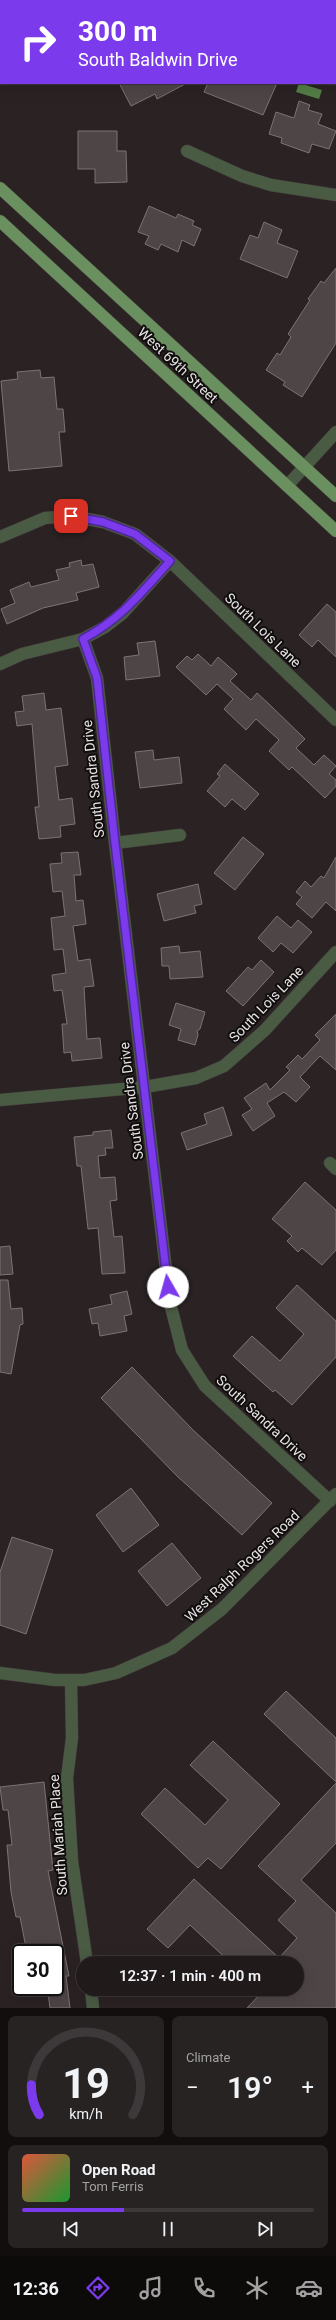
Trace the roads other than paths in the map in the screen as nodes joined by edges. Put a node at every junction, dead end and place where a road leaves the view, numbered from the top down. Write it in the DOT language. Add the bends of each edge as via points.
graph roads {
  1 [pos="187,151"];
  2 [pos="0,188"];
  3 [pos="336,195"];
  4 [pos="0,221"];
  5 [pos="336,432"];
  6 [pos="305,468"];
  7 [pos="287,486"];
  8 [pos="336,496"];
  9 [pos="336,531"];
  10 [pos="0,537"];
  11 [pos="170,561"];
  12 [pos="83,639"];
  13 [pos="0,664"];
  14 [pos="336,720"];
  15 [pos="180,835"];
  16 [pos="115,843"];
  17 [pos="336,952"];
  18 [pos="145,1087"];
  19 [pos="0,1100"];
  20 [pos="333,1498"];
  21 [pos="0,1673"];
  22 [pos="71,1681"];
  23 [pos="86,1956"];
  24 [pos="92,1996"];
  25 [pos="93,2008"];
  1 -- 3 [label="street" via="242,176 271,184"];
  2 -- 6 [label="main road, West 69th Street"];
  4 -- 7 [label="main road, West 69th Street"];
  5 -- 6 [label="street"];
  6 -- 7 [label="street"];
  6 -- 8 [label="main road, West 69th Street"];
  7 -- 9 [label="main road, West 69th Street"];
  10 -- 11 [label="street, South Lois Lane" via="45,518 71,516 103,522 135,534"];
  11 -- 12 [label="street" via="123,613"];
  11 -- 14 [label="street, South Lois Lane"];
  12 -- 13 [label="street" via="22,654"];
  12 -- 16 [label="street, South Sandra Drive" via="97,678"];
  15 -- 16 [label="street"];
  16 -- 18 [label="street, South Sandra Drive"];
  17 -- 18 [label="street, South Lois Lane" via="265,1030 224,1066 196,1078"];
  18 -- 19 [label="street, South Lois Lane"];
  18 -- 20 [label="street, South Sandra Drive" via="170,1303 182,1350 205,1386"];
  20 -- 22 [label="street, West Ralph Rogers Road" via="222,1609 172,1648 116,1673"];
  21 -- 22 [label="street, West Ralph Rogers Road"];
  22 -- 23 [label="street, South Mariah Place" via="72,1738 68,1785 72,1860"];
  24 -- 25 [label="street"];
}
